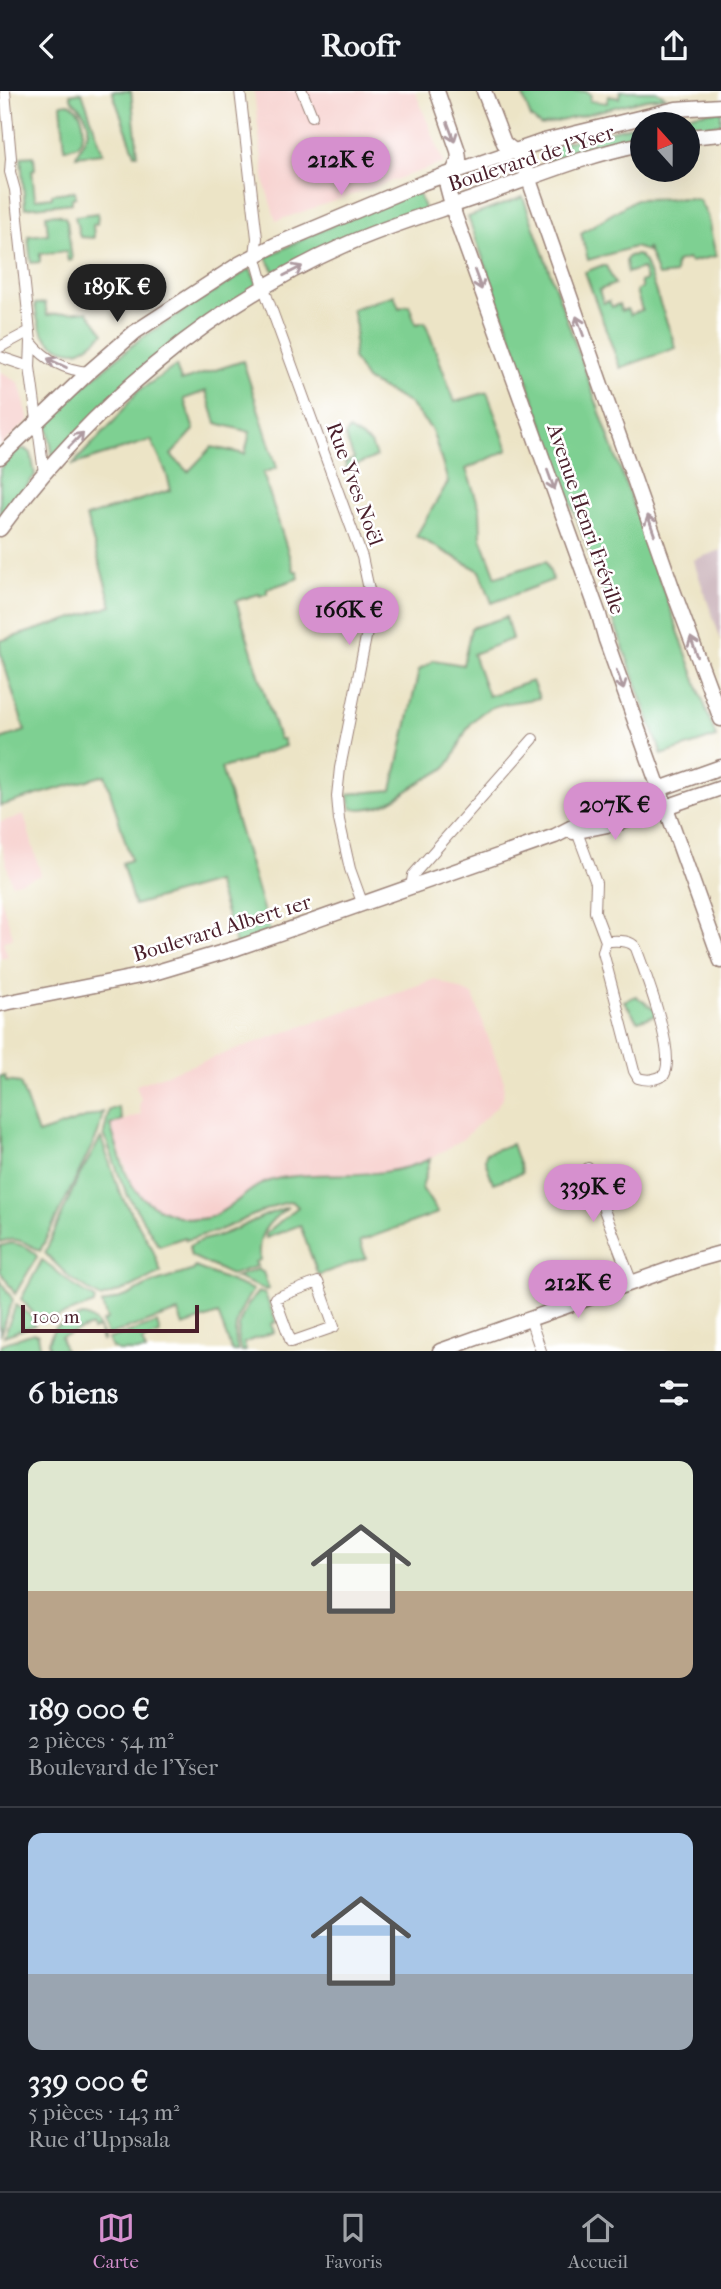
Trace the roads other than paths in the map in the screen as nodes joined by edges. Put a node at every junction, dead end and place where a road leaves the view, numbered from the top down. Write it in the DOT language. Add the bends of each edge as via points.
graph roads {
  1 [pos="5,91"];
  2 [pos="240,91"];
  3 [pos="302,91"];
  4 [pos="437,91"];
  5 [pos="484,91"];
  6 [pos="721,106"];
  7 [pos="312,116"];
  8 [pos="721,134"];
  9 [pos="700,136"];
  10 [pos="630,147"];
  11 [pos="515,151"];
  12 [pos="452,172"];
  13 [pos="528,178"];
  14 [pos="452,206"];
  15 [pos="255,255"];
  16 [pos="265,286"];
  17 [pos="30,337"];
  18 [pos="0,347"];
  19 [pos="0,357"];
  20 [pos="30,367"];
  21 [pos="89,372"];
  22 [pos="37,421"];
  23 [pos="0,457"];
  24 [pos="44,473"];
  25 [pos="0,529"];
  26 [pos="721,719"];
  27 [pos="533,739"];
  28 [pos="721,767"];
  29 [pos="721,788"];
  30 [pos="659,789"];
  31 [pos="666,807"];
  32 [pos="577,832"];
  33 [pos="555,835"];
  34 [pos="411,887"];
  35 [pos="363,905"];
  36 [pos="606,941"];
  37 [pos="721,961"];
  38 [pos="0,1003"];
  39 [pos="588,1168"];
  40 [pos="721,1251"];
  41 [pos="632,1283"];
  42 [pos="530,1319"];
  43 [pos="293,1346"];
  44 [pos="440,1351"];
  45 [pos="541,1351"];
  1 -- 17 [label="street"];
  2 -- 15 [label="street, Rue Yves Noël" via="257,238"];
  3 -- 7 [label="street"];
  4 -- 12 [label="main road, Avenue Henri Fréville, one-way" via="458,151"];
  5 -- 11 [label="main road" via="504,143"];
  6 -- 11 [label="main road, Boulevard de l'Yser" via="676,109"];
  8 -- 9 [label="main road"];
  10 -- 13 [label="main road, Boulevard de l'Yser"];
  11 -- 12 [label="main road, Boulevard de l'Yser"];
  11 -- 13 [label="main road"];
  12 -- 14 [label="main road, Avenue Henri Fréville" via="447,186"];
  12 -- 15 [label="main road, Boulevard de l'Yser"];
  13 -- 14 [label="main road, Boulevard de l'Yser"];
  26 -- 13 [label="main road, one-way"];
  16 -- 14 [label="main road, Boulevard de l'Yser, one-way" via="346,244"];
  14 -- 30 [label="main road, Avenue Henri Fréville, one-way"];
  15 -- 16 [label="street, Rue Yves Noël"];
  15 -- 21 [label="main road, Boulevard de l'Yser" via="135,332"];
  24 -- 16 [label="main road, Boulevard de l'Yser, one-way" via="132,383"];
  16 -- 35 [label="street, Rue Yves Noël" via="362,557 370,594 370,617 337,796 347,856"];
  17 -- 18 [label="street"];
  17 -- 20 [label="street"];
  21 -- 17 [label="street, one-way" via="57,365"];
  19 -- 20 [label="street"];
  20 -- 22 [label="street"];
  21 -- 22 [label="main road, Boulevard de l'Yser"];
  22 -- 23 [label="main road, Boulevard de l'Yser"];
  22 -- 24 [label="street"];
  24 -- 25 [label="main road, Boulevard de l'Yser"];
  27 -- 34 [label="street" via="413,875"];
  28 -- 30 [label="main road, Boulevard Albert 1er"];
  29 -- 31 [label="main road, Boulevard Albert 1er"];
  30 -- 31 [label="main road, Avenue Henri Fréville"];
  30 -- 33 [label="main road, Boulevard Albert 1er"];
  31 -- 32 [label="main road, Boulevard Albert 1er" via="622,823"];
  31 -- 37 [label="main road, Avenue Henri Fréville"];
  32 -- 33 [label="main road, Boulevard Albert 1er"];
  32 -- 36 [label="street" via="596,883 595,912"];
  33 -- 34 [label="main road, Boulevard Albert 1er"];
  34 -- 35 [label="main road, Boulevard Albert 1er"];
  35 -- 38 [label="main road, Boulevard Albert 1er" via="165,970"];
  36 -- 36 [label="street" via="633,943 641,960 668,1059 666,1072 655,1079 638,1078 634,1071 603,952"];
  39 -- 41 [label="street"];
  40 -- 41 [label="main road"];
  41 -- 42 [label="main road"];
  42 -- 44 [label="main road"];
  42 -- 45 [label="street"];
  43 -- 43 [label="street" via="334,1327 318,1282 275,1298"];
}
